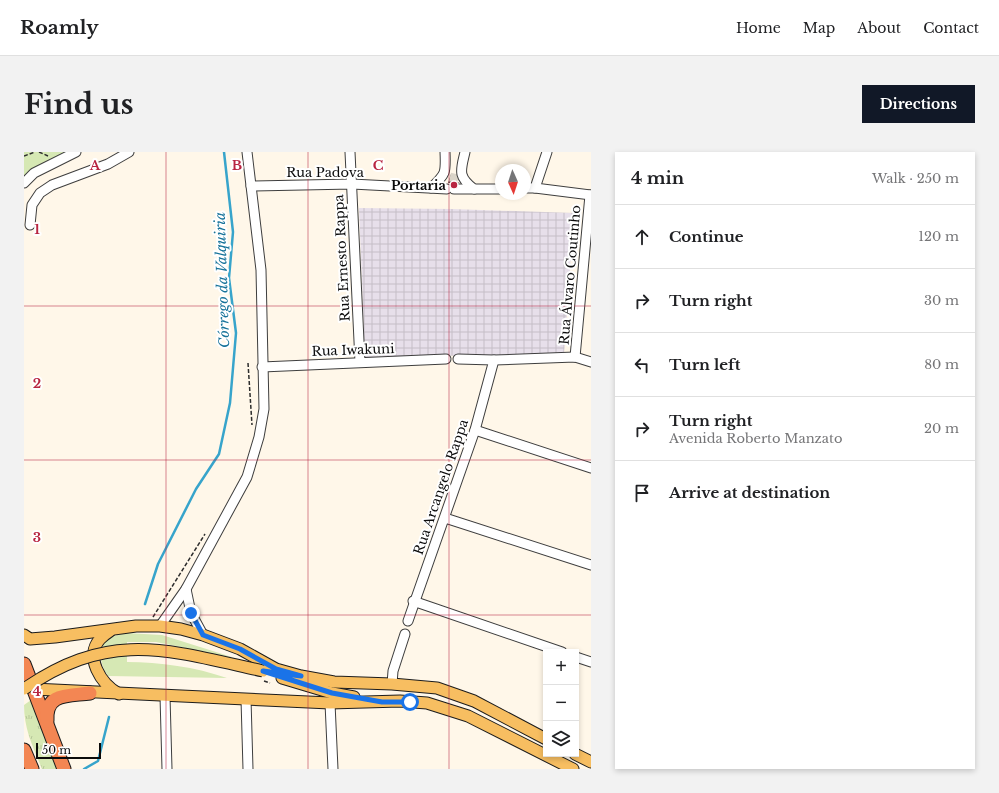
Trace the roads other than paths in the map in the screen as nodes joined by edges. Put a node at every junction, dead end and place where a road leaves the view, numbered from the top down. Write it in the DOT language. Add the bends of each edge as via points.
graph roads {
  1 [pos="76,152"];
  2 [pos="247,152"];
  3 [pos="350,152"];
  4 [pos="445,152"];
  5 [pos="465,152"];
  6 [pos="547,152"];
  7 [pos="125,153"];
  8 [pos="455,176"];
  9 [pos="24,183"];
  10 [pos="352,184"];
  11 [pos="251,186"];
  12 [pos="431,188"];
  13 [pos="495,188"];
  14 [pos="531,188"];
  15 [pos="535,188"];
  16 [pos="474,189"];
  17 [pos="591,195"];
  18 [pos="30,224"];
  19 [pos="575,357"];
  20 [pos="446,359"];
  21 [pos="458,359"];
  22 [pos="494,360"];
  23 [pos="360,362"];
  24 [pos="591,362"];
  25 [pos="262,367"];
  26 [pos="475,430"];
  27 [pos="591,468"];
  28 [pos="445,518"];
  29 [pos="591,566"];
  30 [pos="186,589"];
  31 [pos="414,602"];
  32 [pos="408,621"];
  33 [pos="160,626"];
  34 [pos="110,630"];
  35 [pos="24,634"];
  36 [pos="405,634"];
  37 [pos="203,635"];
  38 [pos="553,649"];
  39 [pos="579,658"];
  40 [pos="591,662"];
  41 [pos="24,664"];
  42 [pos="262,676"];
  43 [pos="301,676"];
  44 [pos="392,684"];
  45 [pos="29,689"];
  46 [pos="90,693"];
  47 [pos="121,694"];
  48 [pos="165,696"];
  49 [pos="246,699"];
  50 [pos="382,702"];
  51 [pos="330,703"];
  52 [pos="48,729"];
  53 [pos="543,737"];
  54 [pos="24,750"];
  55 [pos="579,756"];
  56 [pos="591,762"];
  57 [pos="32,769"];
  58 [pos="64,769"];
  59 [pos="167,769"];
  60 [pos="248,769"];
  61 [pos="333,769"];
  62 [pos="573,769"];
  1 -- 9 [label="street" via="34,173"];
  2 -- 11 [label="street"];
  3 -- 10 [label="street, Rua Ernesto Rappa"];
  4 -- 8 [label="street" via="446,171"];
  5 -- 8 [label="street"];
  6 -- 15 [label="street"];
  7 -- 18 [label="street" via="108,164 40,192 32,205"];
  8 -- 12 [label="street"];
  8 -- 16 [label="street"];
  10 -- 11 [label="street, Rua Padova"];
  10 -- 12 [label="street, Rua Padova"];
  10 -- 23 [label="street, Rua Ernesto Rappa"];
  11 -- 25 [label="street" via="261,270"];
  12 -- 16 [label="street, Rua Padova"];
  13 -- 16 [label="street, Rua Padova"];
  14 -- 15 [label="street"];
  15 -- 17 [label="street"];
  17 -- 19 [label="street, Rua Álvaro Coutinho"];
  19 -- 22 [label="street"];
  19 -- 24 [label="street"];
  20 -- 23 [label="street, Rua Iwakuni"];
  21 -- 22 [label="street"];
  22 -- 26 [label="street, Rua Arcangelo Rappa"];
  23 -- 25 [label="street, Rua Iwakuni"];
  25 -- 30 [label="street" via="264,409 247,477"];
  26 -- 27 [label="street"];
  26 -- 28 [label="street, Rua Arcangelo Rappa"];
  28 -- 29 [label="street"];
  28 -- 31 [label="street, Rua Arcangelo Rappa"];
  30 -- 33 [label="street"];
  30 -- 37 [label="street" via="191,613"];
  31 -- 32 [label="street, Rua Arcangelo Rappa"];
  31 -- 38 [label="street"];
  33 -- 34 [label="main road"];
  33 -- 37 [label="main road"];
  34 -- 35 [label="main road" via="30,639"];
  34 -- 47 [label="main road" via="95,648 94,663 105,683"];
  36 -- 44 [label="street" via="393,671"];
  37 -- 43 [label="main road" via="240,649 276,669"];
  39 -- 40 [label="street"];
  41 -- 45 [label="highway"];
  42 -- 43 [label="main road"];
  42 -- 45 [label="main road, bridge" via="162,650 119,650 65,664"];
  42 -- 50 [label="main road"];
  43 -- 44 [label="main road" via="334,682"];
  44 -- 53 [label="main road" via="437,688 474,701"];
  45 -- 46 [label="main road"];
  45 -- 52 [label="highway"];
  46 -- 47 [label="main road"];
  46 -- 52 [label="highway" via="53,700 48,705"];
  47 -- 48 [label="main road"];
  48 -- 49 [label="main road"];
  48 -- 59 [label="street"];
  49 -- 51 [label="main road"];
  49 -- 60 [label="street"];
  50 -- 51 [label="main road"];
  50 -- 62 [label="main road" via="427,703 468,716"];
  51 -- 61 [label="street"];
  52 -- 58 [label="highway"];
  54 -- 57 [label="highway"];
  55 -- 56 [label="main road"];
}
